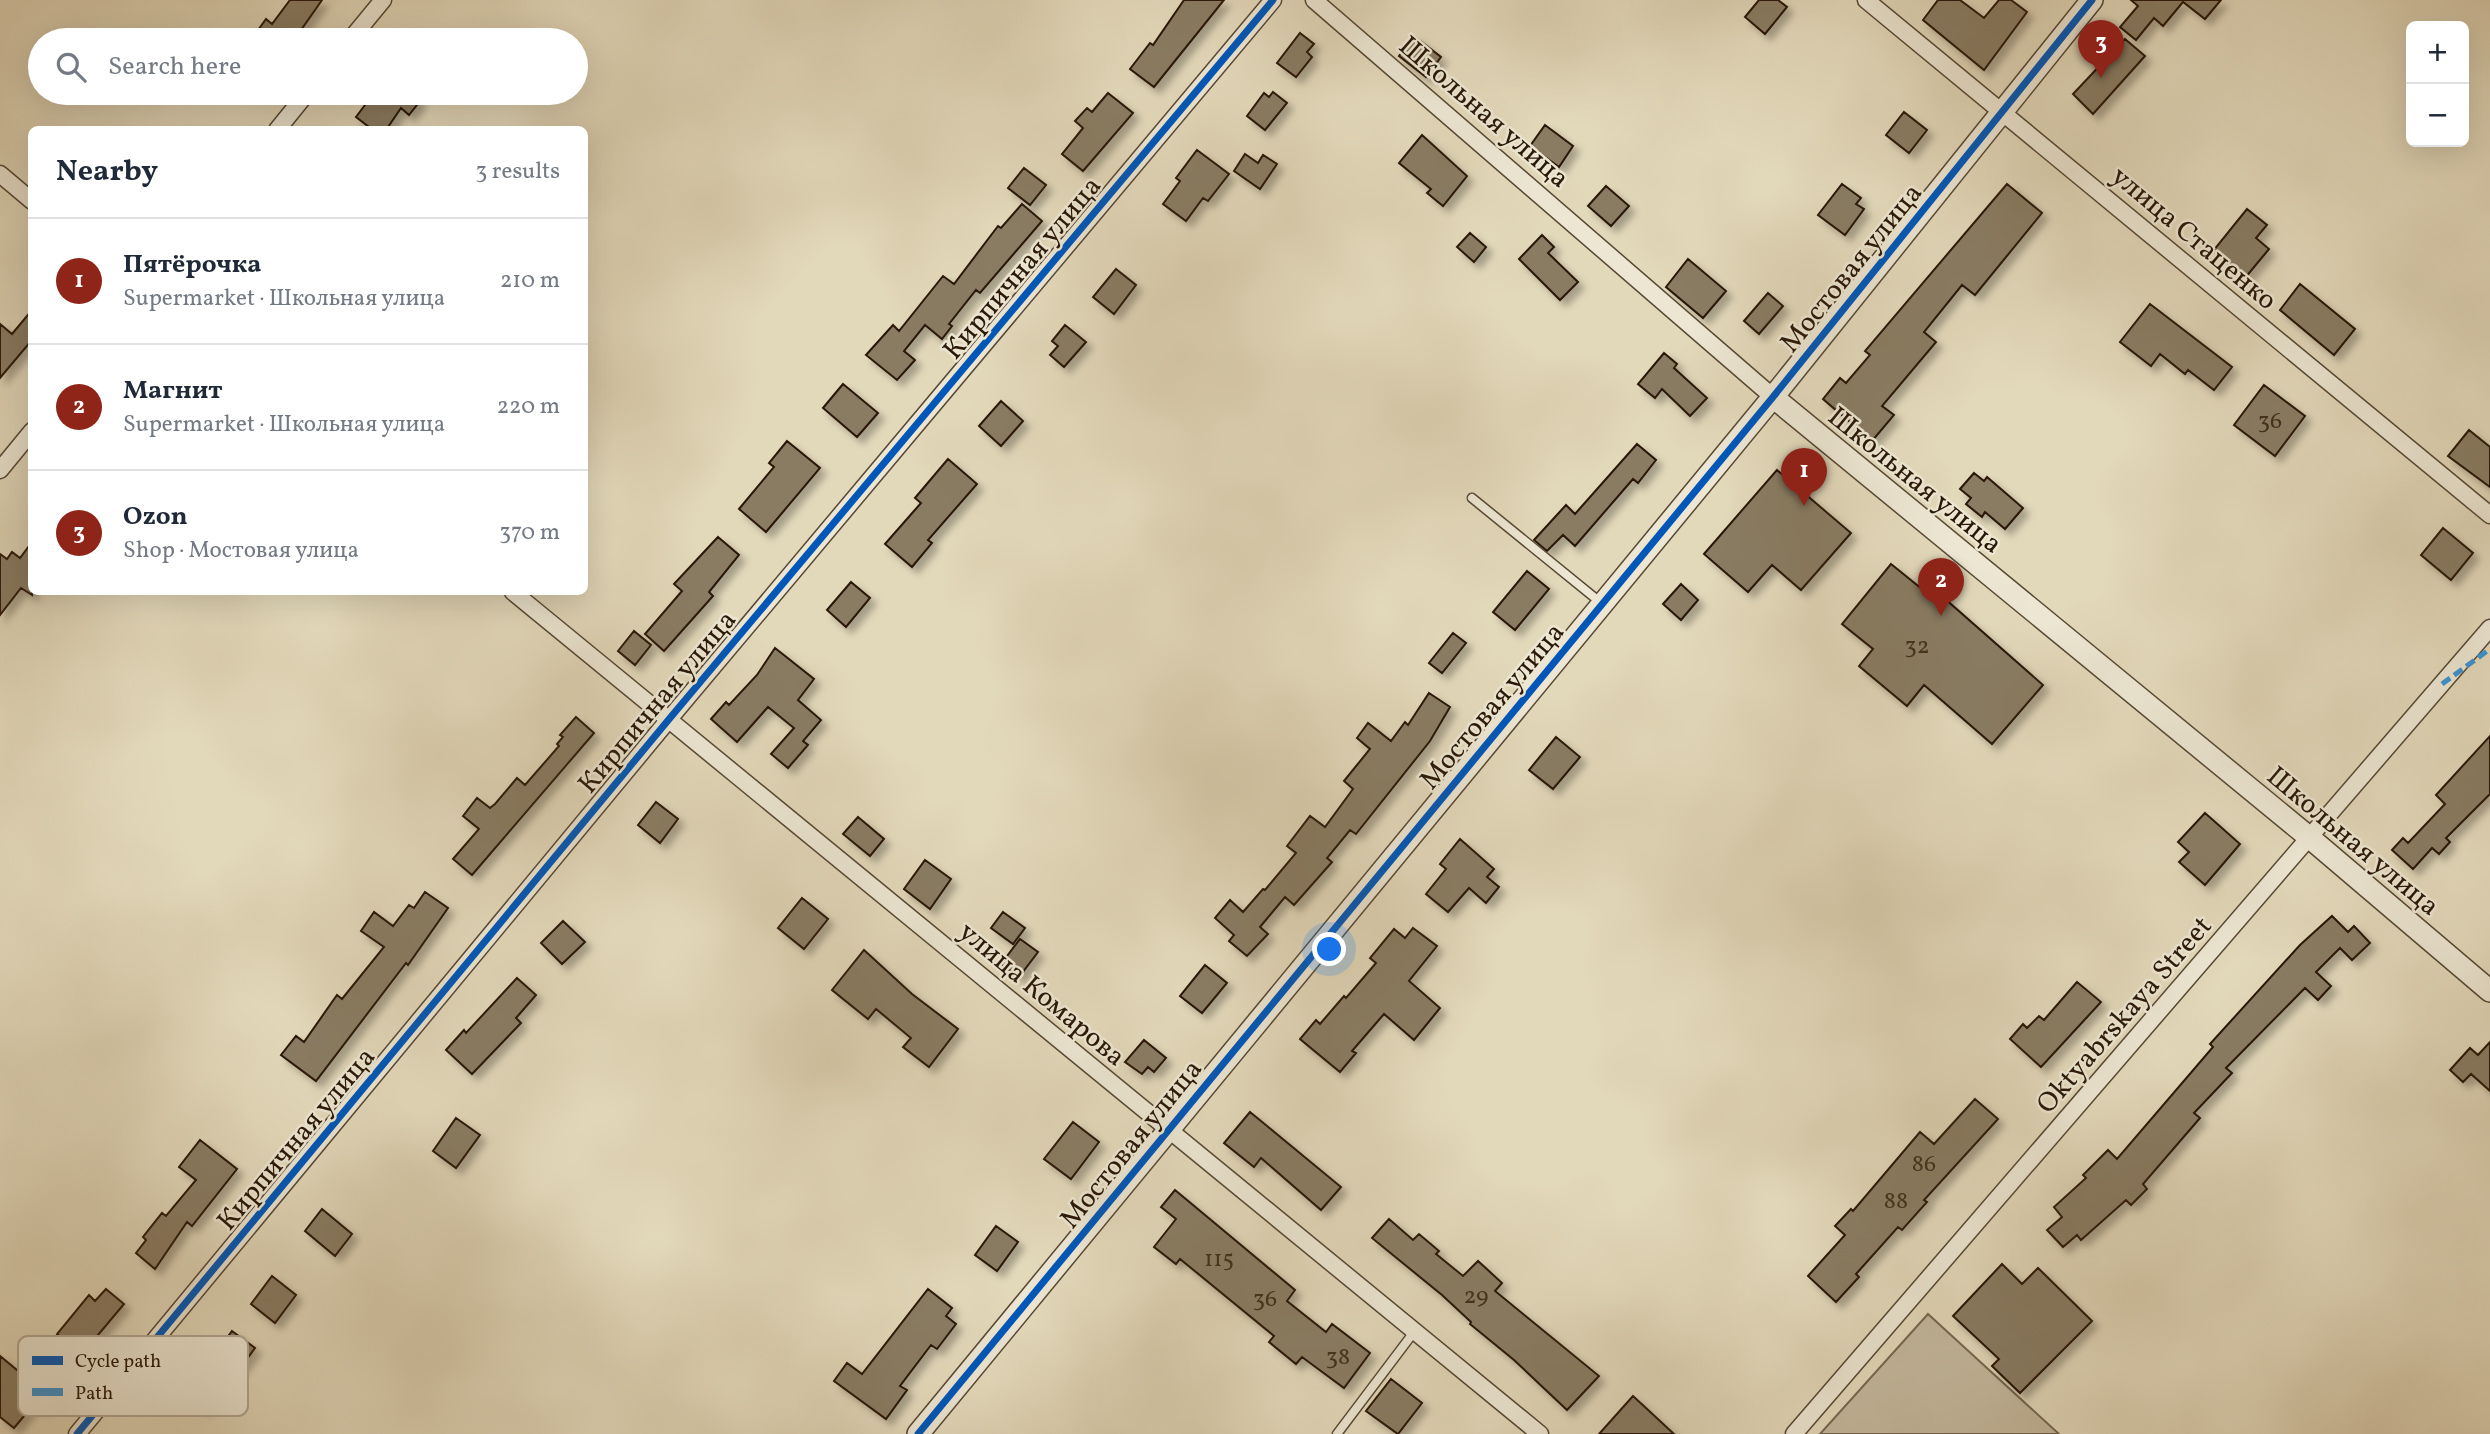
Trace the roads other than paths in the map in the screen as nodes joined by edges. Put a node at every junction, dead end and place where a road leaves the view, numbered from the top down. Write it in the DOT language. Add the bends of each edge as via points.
graph roads {
  1 [pos="383,0"];
  2 [pos="1273,0"];
  3 [pos="1314,0"];
  4 [pos="1866,0"];
  5 [pos="2092,0"];
  6 [pos="360,28"];
  7 [pos="298,105"];
  8 [pos="2001,111"];
  9 [pos="281,126"];
  10 [pos="0,174"];
  11 [pos="28,198"];
  12 [pos="1773,397"];
  13 [pos="28,436"];
  14 [pos="0,470"];
  15 [pos="1472,498"];
  16 [pos="2490,514"];
  17 [pos="517,595"];
  18 [pos="1602,604"];
  19 [pos="2490,628"];
  20 [pos="670,718"];
  21 [pos="2310,838"];
  22 [pos="2490,991"];
  23 [pos="1167,1130"];
  24 [pos="1414,1332"];
  25 [pos="158,1336"];
  26 [pos="92,1416"];
  27 [pos="77,1434"];
  28 [pos="918,1434"];
  29 [pos="1337,1434"];
  30 [pos="1540,1434"];
  31 [pos="1794,1434"];
  1 -- 6 [label="street"];
  2 -- 20 [label="street, Кирпичная улица"];
  3 -- 12 [label="street, Школьная улица"];
  4 -- 8 [label="street, улица Стаценко"];
  5 -- 8 [label="street, Мостовая улица"];
  7 -- 9 [label="street"];
  8 -- 12 [label="street, Мостовая улица"];
  8 -- 16 [label="street, улица Стаценко"];
  10 -- 11 [label="street"];
  12 -- 18 [label="street, Мостовая улица"];
  12 -- 21 [label="street, Школьная улица"];
  13 -- 14 [label="street"];
  15 -- 18 [label="lane"];
  17 -- 20 [label="street, улица Комарова"];
  18 -- 23 [label="street, Мостовая улица"];
  19 -- 21 [label="street, Oktyabrskaya Street"];
  20 -- 23 [label="street, улица Комарова"];
  20 -- 25 [label="street, Кирпичная улица"];
  21 -- 22 [label="street, Школьная улица"];
  21 -- 31 [label="street, Oktyabrskaya Street"];
  23 -- 24 [label="street, улица Комарова"];
  23 -- 28 [label="street, Мостовая улица"];
  24 -- 29 [label="lane"];
  24 -- 30 [label="street, улица Комарова"];
  26 -- 27 [label="street, Кирпичная улица"];
}
